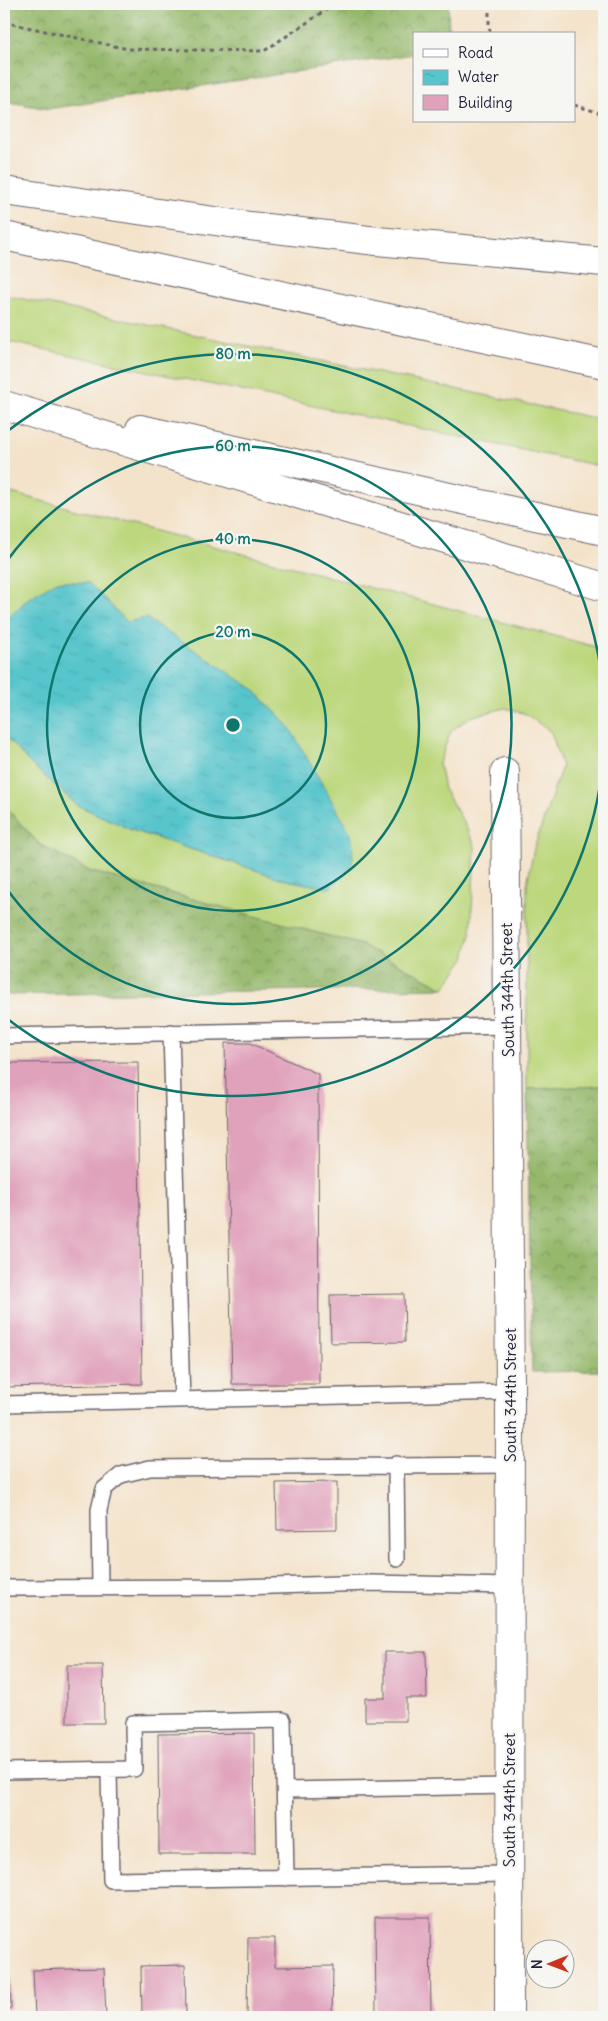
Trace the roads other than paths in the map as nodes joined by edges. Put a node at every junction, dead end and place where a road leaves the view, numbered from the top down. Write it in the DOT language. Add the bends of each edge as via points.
graph roads {
  1 [pos="4,190"];
  2 [pos="4,236"];
  3 [pos="604,262"];
  4 [pos="604,364"];
  5 [pos="4,399"];
  6 [pos="4,405"];
  7 [pos="604,531"];
  8 [pos="604,587"];
  9 [pos="505,772"];
  10 [pos="508,1026"];
  11 [pos="171,1032"];
  12 [pos="4,1036"];
  13 [pos="510,1392"];
  14 [pos="182,1400"];
  15 [pos="4,1404"];
  16 [pos="396,1464"];
  17 [pos="510,1464"];
  18 [pos="397,1559"];
  19 [pos="510,1586"];
  20 [pos="100,1587"];
  21 [pos="4,1588"];
  22 [pos="109,1770"];
  23 [pos="4,1771"];
  24 [pos="509,1786"];
  25 [pos="285,1790"];
  26 [pos="508,1874"];
  27 [pos="286,1878"];
  28 [pos="509,2017"];
  1 -- 3 [label="main road" via="250,226"];
  2 -- 4 [label="main road"];
  5 -- 7 [label="main road"];
  6 -- 8 [label="main road"];
  9 -- 10 [label="main road, South 344th Street"];
  10 -- 11 [label="lane"];
  10 -- 13 [label="main road, South 344th Street"];
  11 -- 12 [label="lane"];
  11 -- 14 [label="lane"];
  13 -- 14 [label="lane"];
  13 -- 17 [label="main road, South 344th Street"];
  14 -- 15 [label="lane"];
  16 -- 17 [label="lane"];
  16 -- 18 [label="lane"];
  16 -- 20 [label="lane" via="150,1468 121,1475 104,1489 99,1510"];
  17 -- 19 [label="main road, South 344th Street"];
  19 -- 20 [label="lane" via="371,1583"];
  19 -- 24 [label="main road, South 344th Street"];
  20 -- 21 [label="lane"];
  22 -- 23 [label="lane"];
  22 -- 25 [label="lane" via="134,1769 133,1723 283,1720"];
  22 -- 27 [label="lane" via="111,1880"];
  24 -- 25 [label="lane"];
  24 -- 26 [label="main road, South 344th Street"];
  25 -- 27 [label="lane"];
  26 -- 27 [label="lane"];
  26 -- 28 [label="main road, South 344th Street"];
}
